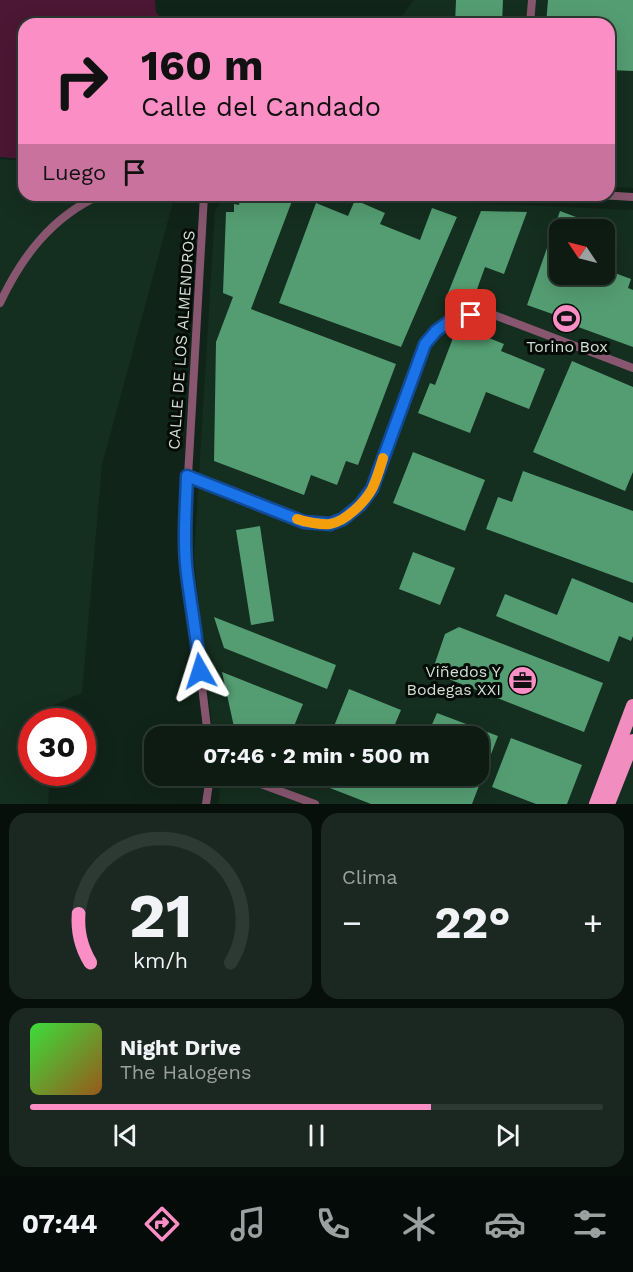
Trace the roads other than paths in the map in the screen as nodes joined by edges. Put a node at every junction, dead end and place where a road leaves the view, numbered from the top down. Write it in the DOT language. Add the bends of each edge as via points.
graph roads {
  1 [pos="532,0"];
  2 [pos="530,18"];
  3 [pos="615,196"];
  4 [pos="633,197"];
  5 [pos="87,201"];
  6 [pos="204,201"];
  7 [pos="0,303"];
  8 [pos="633,368"];
  9 [pos="187,476"];
  10 [pos="633,706"];
  11 [pos="207,726"];
  12 [pos="633,741"];
  13 [pos="209,786"];
  14 [pos="266,786"];
  15 [pos="206,804"];
  16 [pos="315,804"];
  17 [pos="597,804"];
  18 [pos="608,804"];
  1 -- 2 [label="street"];
  3 -- 4 [label="street"];
  5 -- 7 [label="street" via="40,238"];
  6 -- 9 [label="street, CALLE DE LOS ALMENDROS"];
  8 -- 9 [label="street" via="494,315 471,315 451,320 425,344 372,489 343,519 330,524 304,522"];
  9 -- 11 [label="street, CALLE DE LOS ALMENDROS" via="186,573"];
  10 -- 17 [label="main road"];
  12 -- 18 [label="main road"];
  13 -- 15 [label="street"];
  14 -- 16 [label="street"];
}
